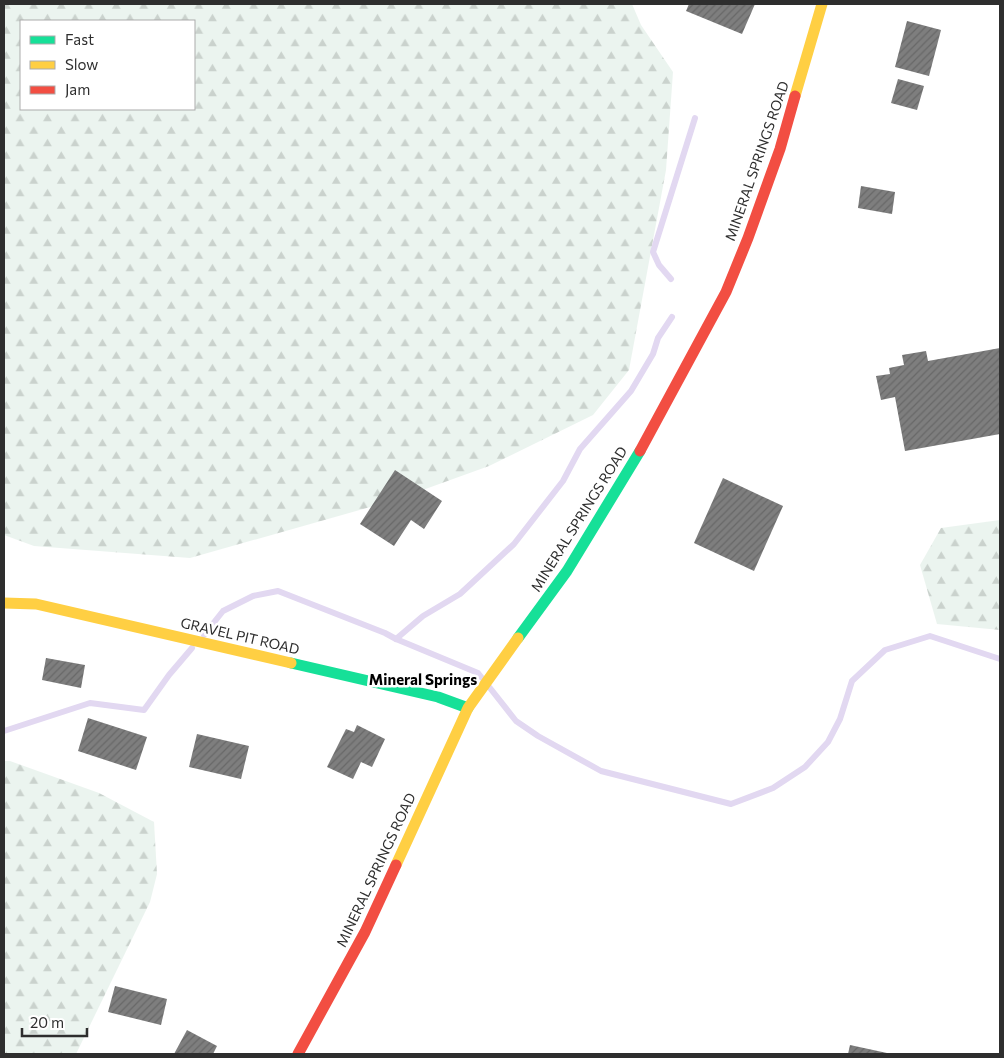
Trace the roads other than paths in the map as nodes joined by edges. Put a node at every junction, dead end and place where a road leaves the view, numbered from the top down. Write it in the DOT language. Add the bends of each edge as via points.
graph roads {
  1 [pos="822,4"];
  2 [pos="4,603"];
  3 [pos="468,708"];
  4 [pos="298,1054"];
  1 -- 3 [label="street, MINERAL SPRINGS ROAD" via="780,149 726,292 637,457 567,571"];
  2 -- 3 [label="street, GRAVEL PIT ROAD" via="36,604 438,697"];
  3 -- 4 [label="street, MINERAL SPRINGS ROAD" via="365,932"];
}
